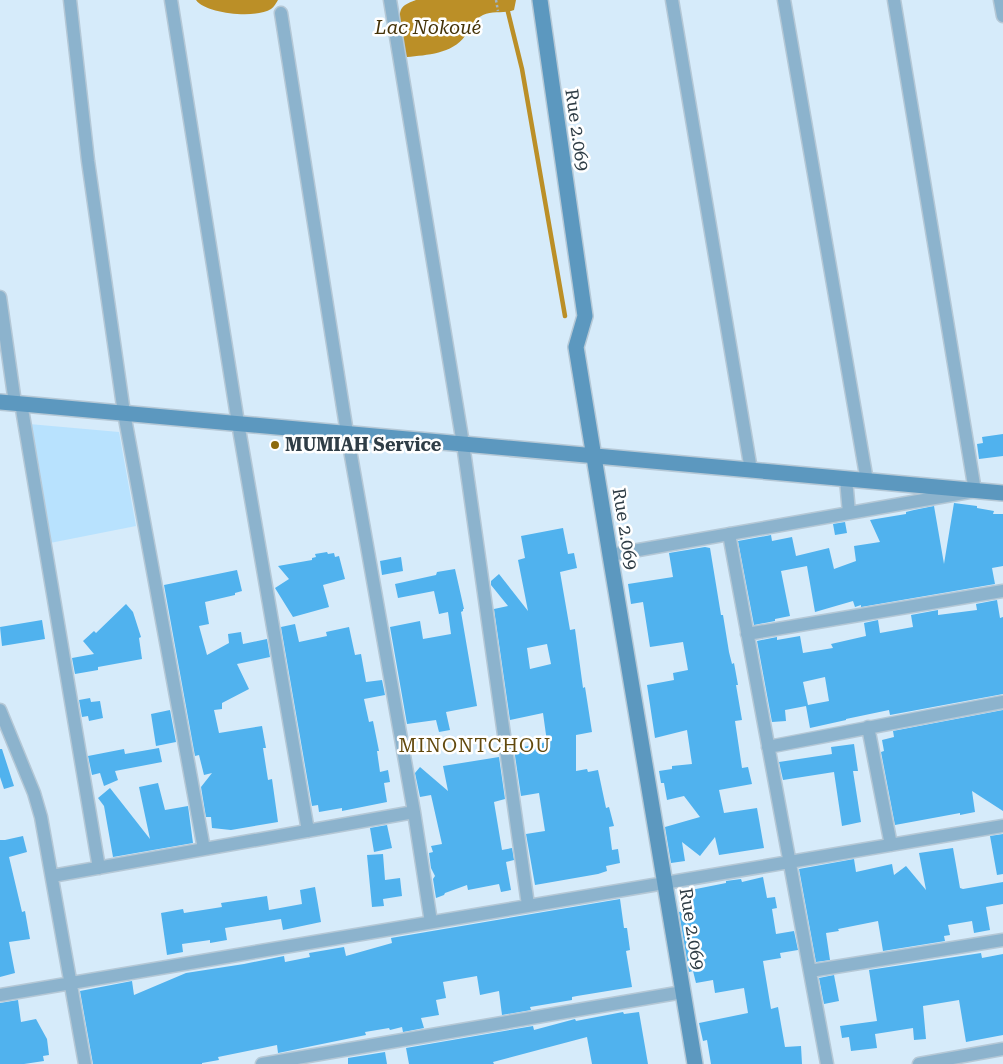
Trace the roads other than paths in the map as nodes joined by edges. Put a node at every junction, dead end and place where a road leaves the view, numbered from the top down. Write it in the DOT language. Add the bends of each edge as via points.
graph roads {
  1 [pos="70,0"];
  2 [pos="170,0"];
  3 [pos="390,0"];
  4 [pos="540,0"];
  5 [pos="672,0"];
  6 [pos="784,0"];
  7 [pos="894,0"];
  8 [pos="1000,0"];
  9 [pos="281,14"];
  10 [pos="1003,16"];
  11 [pos="0,297"];
  12 [pos="12,403"];
  13 [pos="124,413"];
  14 [pos="238,423"];
  15 [pos="347,433"];
  16 [pos="463,444"];
  17 [pos="594,456"];
  18 [pos="751,470"];
  19 [pos="846,479"];
  20 [pos="867,481"];
  21 [pos="975,491"];
  22 [pos="1003,493"];
  23 [pos="849,513"];
  24 [pos="729,534"];
  25 [pos="610,555"];
  26 [pos="1003,591"];
  27 [pos="747,634"];
  28 [pos="1003,702"];
  29 [pos="0,710"];
  30 [pos="868,727"];
  31 [pos="768,747"];
  32 [pos="414,812"];
  33 [pos="1003,826"];
  34 [pos="308,831"];
  35 [pos="891,844"];
  36 [pos="204,849"];
  37 [pos="790,862"];
  38 [pos="100,868"];
  39 [pos="52,876"];
  40 [pos="665,882"];
  41 [pos="528,905"];
  42 [pos="431,922"];
  43 [pos="1003,940"];
  44 [pos="810,971"];
  45 [pos="71,983"];
  46 [pos="683,992"];
  47 [pos="0,995"];
  48 [pos="1003,1049"];
  49 [pos="85,1064"];
  50 [pos="262,1064"];
  51 [pos="695,1064"];
  52 [pos="827,1064"];
  53 [pos="919,1064"];
  1 -- 13 [label="street" via="88,161"];
  2 -- 14 [label="street"];
  3 -- 16 [label="street"];
  4 -- 17 [label="street, Rue 2.069" via="586,316 576,347"];
  5 -- 18 [label="street"];
  6 -- 20 [label="street"];
  7 -- 21 [label="street"];
  8 -- 10 [label="street"];
  9 -- 15 [label="street"];
  11 -- 12 [label="street"];
  12 -- 13 [label="street"];
  12 -- 38 [label="street"];
  13 -- 14 [label="street"];
  13 -- 36 [label="street"];
  14 -- 15 [label="street"];
  14 -- 34 [label="street"];
  15 -- 16 [label="street"];
  15 -- 32 [label="street"];
  16 -- 17 [label="street"];
  16 -- 41 [label="street"];
  17 -- 18 [label="street"];
  17 -- 25 [label="street, Rue 2.069"];
  18 -- 19 [label="street"];
  19 -- 20 [label="street"];
  19 -- 23 [label="street"];
  20 -- 21 [label="street"];
  21 -- 22 [label="street"];
  21 -- 23 [label="street"];
  23 -- 24 [label="street"];
  24 -- 25 [label="street"];
  24 -- 27 [label="street"];
  25 -- 40 [label="street, Rue 2.069"];
  26 -- 27 [label="street"];
  27 -- 31 [label="street"];
  28 -- 30 [label="street"];
  29 -- 39 [label="street" via="34,793"];
  30 -- 31 [label="street"];
  30 -- 35 [label="street"];
  31 -- 37 [label="street"];
  32 -- 34 [label="street"];
  32 -- 42 [label="street"];
  33 -- 35 [label="street"];
  34 -- 36 [label="street"];
  35 -- 37 [label="street"];
  36 -- 38 [label="street"];
  37 -- 40 [label="street"];
  37 -- 44 [label="street"];
  38 -- 39 [label="street"];
  39 -- 45 [label="street"];
  40 -- 41 [label="street"];
  40 -- 46 [label="street, Rue 2.069"];
  41 -- 42 [label="street"];
  42 -- 45 [label="street"];
  43 -- 44 [label="street"];
  44 -- 52 [label="street"];
  45 -- 47 [label="street"];
  45 -- 49 [label="street"];
  46 -- 50 [label="street"];
  46 -- 51 [label="street, Rue 2.069"];
  48 -- 53 [label="street"];
}
